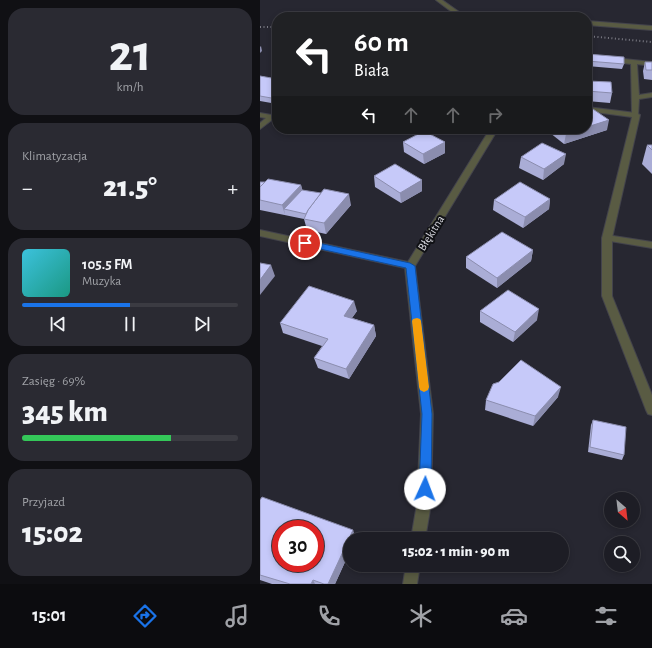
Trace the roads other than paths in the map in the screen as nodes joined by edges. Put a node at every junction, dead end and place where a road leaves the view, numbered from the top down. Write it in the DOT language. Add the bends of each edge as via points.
graph roads {
  1 [pos="439,0"];
  2 [pos="454,12"];
  3 [pos="592,23"];
  4 [pos="652,28"];
  5 [pos="592,58"];
  6 [pos="634,62"];
  7 [pos="652,64"];
  8 [pos="652,95"];
  9 [pos="636,98"];
  10 [pos="592,111"];
  11 [pos="260,115"];
  12 [pos="636,115"];
  13 [pos="272,118"];
  14 [pos="272,119"];
  15 [pos="260,127"];
  16 [pos="491,134"];
  17 [pos="260,233"];
  18 [pos="607,238"];
  19 [pos="652,245"];
  20 [pos="410,266"];
  21 [pos="652,410"];
  22 [pos="419,532"];
  23 [pos="412,572"];
  24 [pos="410,584"];
  1 -- 2 [label="street"];
  3 -- 4 [label="street"];
  5 -- 6 [label="street"];
  6 -- 7 [label="street"];
  6 -- 9 [label="street"];
  8 -- 9 [label="street"];
  9 -- 12 [label="street"];
  10 -- 12 [label="street"];
  11 -- 13 [label="street"];
  12 -- 18 [label="street"];
  14 -- 15 [label="street"];
  16 -- 20 [label="street, Błękitna"];
  17 -- 20 [label="street"];
  18 -- 19 [label="street"];
  18 -- 21 [label="street" via="607,296"];
  20 -- 22 [label="street" via="427,414 424,504"];
  23 -- 24 [label="street"];
}
